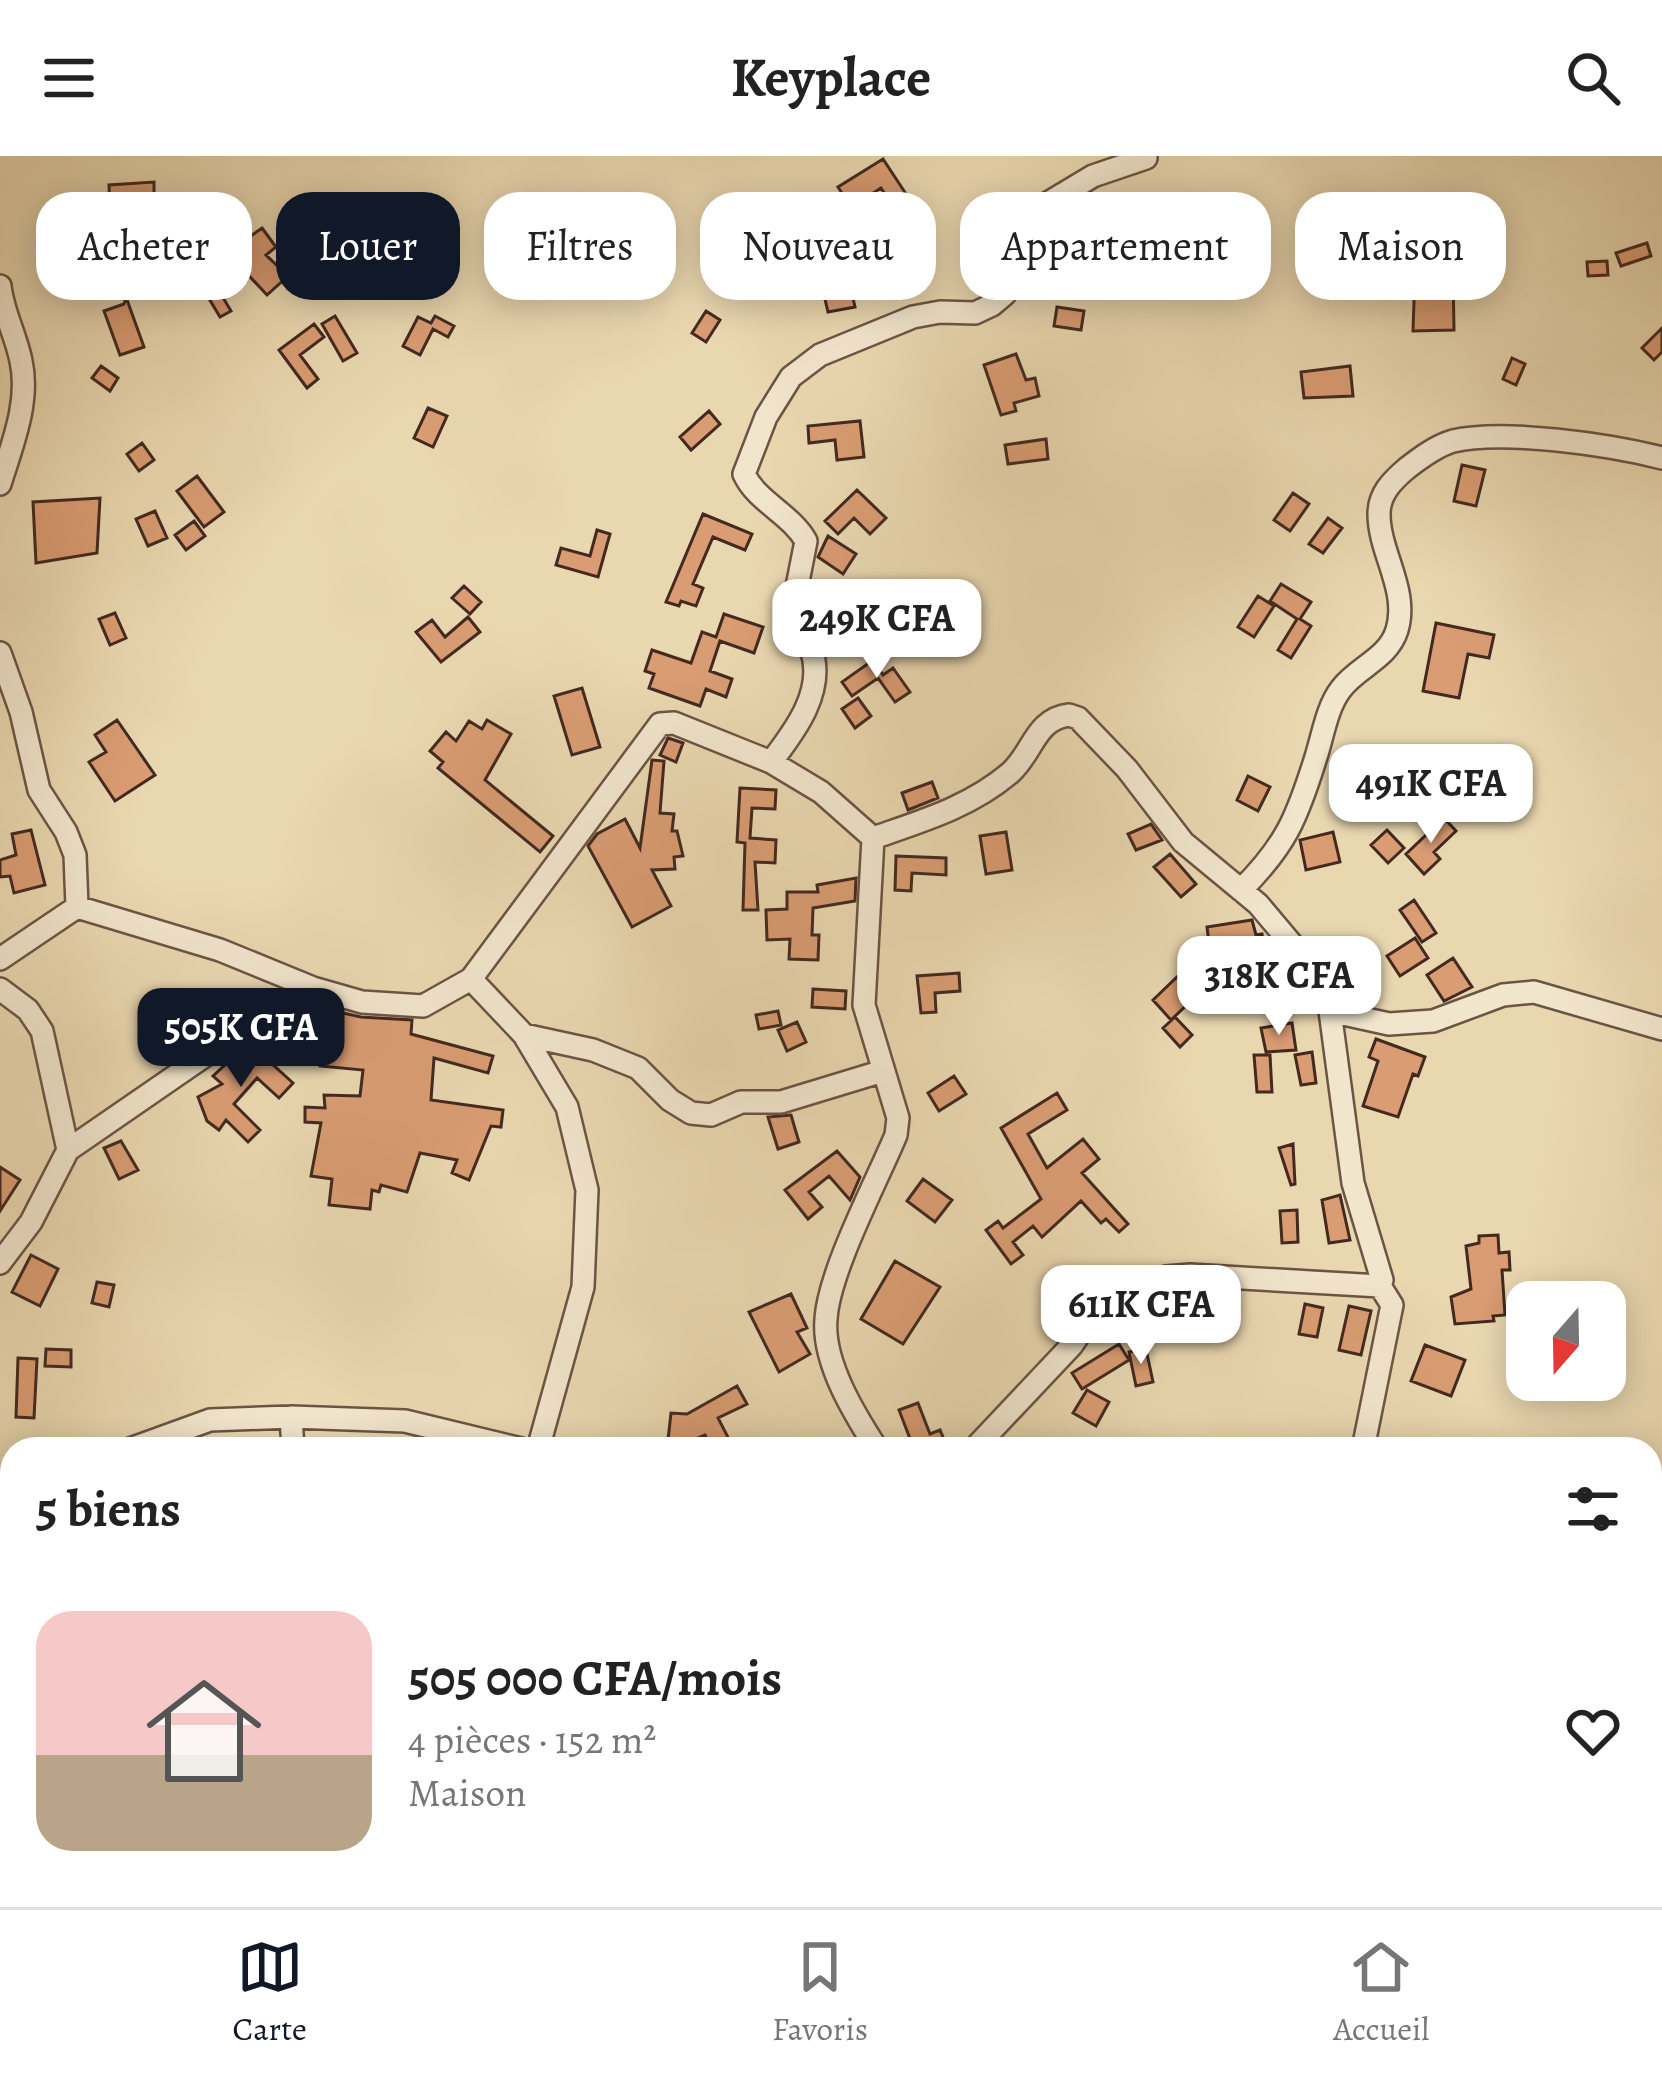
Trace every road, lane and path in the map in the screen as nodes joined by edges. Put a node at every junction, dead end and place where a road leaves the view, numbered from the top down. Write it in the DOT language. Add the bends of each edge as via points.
graph roads {
  1 [pos="1146,158"];
  2 [pos="0,286"];
  3 [pos="1662,458"];
  4 [pos="0,484"];
  5 [pos="0,652"];
  6 [pos="772,762"];
  7 [pos="873,838"];
  8 [pos="1241,890"];
  9 [pos="76,907"];
  10 [pos="0,959"];
  11 [pos="471,979"];
  12 [pos="314,988"];
  13 [pos="0,989"];
  14 [pos="1330,1011"];
  15 [pos="1662,1029"];
  16 [pos="524,1035"];
  17 [pos="883,1071"];
  18 [pos="68,1150"];
  19 [pos="0,1263"];
  20 [pos="1381,1286"];
  21 [pos="291,1417"];
  22 [pos="163,1437"];
  23 [pos="292,1437"];
  24 [pos="469,1437"];
  25 [pos="541,1437"];
  26 [pos="871,1437"];
  27 [pos="985,1437"];
  28 [pos="1365,1437"];
  1 -- 6 [label="street" via="1048,202 992,305 913,317 820,356 791,377 766,417 744,474 806,541 791,617 814,655 812,694"];
  2 -- 4 [label="street" via="23,392"];
  3 -- 8 [label="street" via="1481,438 1430,452 1389,485 1379,518 1400,610 1396,632 1337,694 1277,854"];
  5 -- 9 [label="street" via="38,790 75,854"];
  6 -- 7 [label="street"];
  6 -- 11 [label="street" via="660,724"];
  7 -- 8 [label="street" via="965,805 1015,770 1045,724 1069,715 1126,769 1183,842"];
  7 -- 17 [label="street" via="864,1006"];
  8 -- 14 [label="street" via="1306,962"];
  9 -- 10 [label="street"];
  9 -- 12 [label="street"];
  11 -- 12 [label="street" via="423,1006"];
  11 -- 16 [label="street"];
  12 -- 18 [label="street"];
  13 -- 18 [label="street" via="42,1031"];
  14 -- 15 [label="street" via="1389,1024 1432,1021 1534,992"];
  14 -- 20 [label="street" via="1352,1183"];
  16 -- 17 [label="street" via="638,1068 691,1113 782,1102"];
  16 -- 25 [label="street" via="567,1107 587,1190 583,1287"];
  17 -- 26 [label="street" via="896,1135 825,1322 833,1363"];
  18 -- 19 [label="street"];
  20 -- 27 [label="street" via="1190,1275 1125,1291 1099,1307"];
  20 -- 28 [label="street" via="1392,1305"];
  21 -- 22 [label="street" via="210,1420"];
  21 -- 23 [label="street"];
  21 -- 24 [label="street" via="406,1421"];
}
